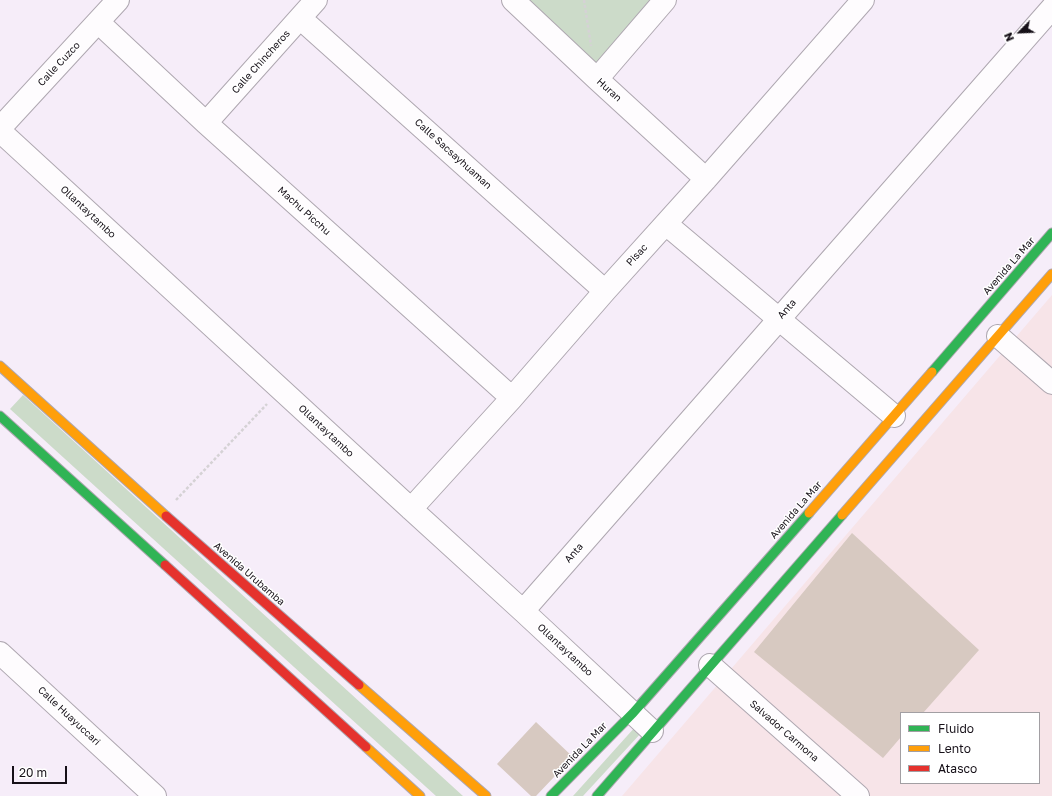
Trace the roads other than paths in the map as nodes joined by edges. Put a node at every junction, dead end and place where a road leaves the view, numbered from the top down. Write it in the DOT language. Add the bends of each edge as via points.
graph roads {
  1 [pos="118,0"];
  2 [pos="316,0"];
  3 [pos="512,0"];
  4 [pos="665,0"];
  5 [pos="863,0"];
  6 [pos="1052,8"];
  7 [pos="300,18"];
  8 [pos="98,22"];
  9 [pos="597,79"];
  10 [pos="206,123"];
  11 [pos="0,128"];
  12 [pos="0,131"];
  13 [pos="706,179"];
  14 [pos="666,224"];
  15 [pos="1052,233"];
  16 [pos="1052,274"];
  17 [pos="605,291"];
  18 [pos="778,319"];
  19 [pos="998,336"];
  20 [pos="2,372"];
  21 [pos="1052,384"];
  22 [pos="512,398"];
  23 [pos="0,416"];
  24 [pos="894,416"];
  25 [pos="411,510"];
  26 [pos="523,611"];
  27 [pos="0,652"];
  28 [pos="710,665"];
  29 [pos="633,712"];
  30 [pos="652,731"];
  31 [pos="155,796"];
  32 [pos="420,796"];
  33 [pos="486,796"];
  34 [pos="551,796"];
  35 [pos="597,796"];
  36 [pos="858,796"];
  1 -- 8 [label="street, Calle Cuzco"];
  2 -- 7 [label="street, Calle Chincheros"];
  3 -- 9 [label="street, Huran"];
  4 -- 9 [label="street"];
  5 -- 13 [label="street, Pisac"];
  6 -- 18 [label="street, Anta"];
  7 -- 10 [label="street, Calle Chincheros"];
  7 -- 17 [label="street, Calle Sacsayhuaman"];
  8 -- 10 [label="street, Machu Picchu"];
  8 -- 11 [label="street, Calle Cuzco"];
  9 -- 13 [label="street, Huran"];
  10 -- 22 [label="street, Machu Picchu"];
  12 -- 25 [label="street, Ollantaytambo"];
  13 -- 14 [label="street, Pisac"];
  14 -- 17 [label="street, Pisac"];
  14 -- 18 [label="street"];
  15 -- 24 [label="street, Avenida La Mar"];
  16 -- 19 [label="street"];
  17 -- 22 [label="street, Pisac"];
  18 -- 24 [label="street"];
  18 -- 26 [label="street, Anta"];
  19 -- 21 [label="street"];
  19 -- 28 [label="street"];
  20 -- 33 [label="street, Avenida Urubamba"];
  22 -- 25 [label="street, Pisac"];
  23 -- 32 [label="street"];
  24 -- 29 [label="street, Avenida La Mar"];
  25 -- 26 [label="street, Ollantaytambo"];
  26 -- 29 [label="street, Ollantaytambo"];
  27 -- 31 [label="street, Calle Huayuccari"];
  28 -- 30 [label="street"];
  28 -- 36 [label="street, Salvador Carmona"];
  29 -- 30 [label="street, Ollantaytambo"];
  29 -- 34 [label="street, Avenida La Mar"];
  30 -- 35 [label="street"];
}
